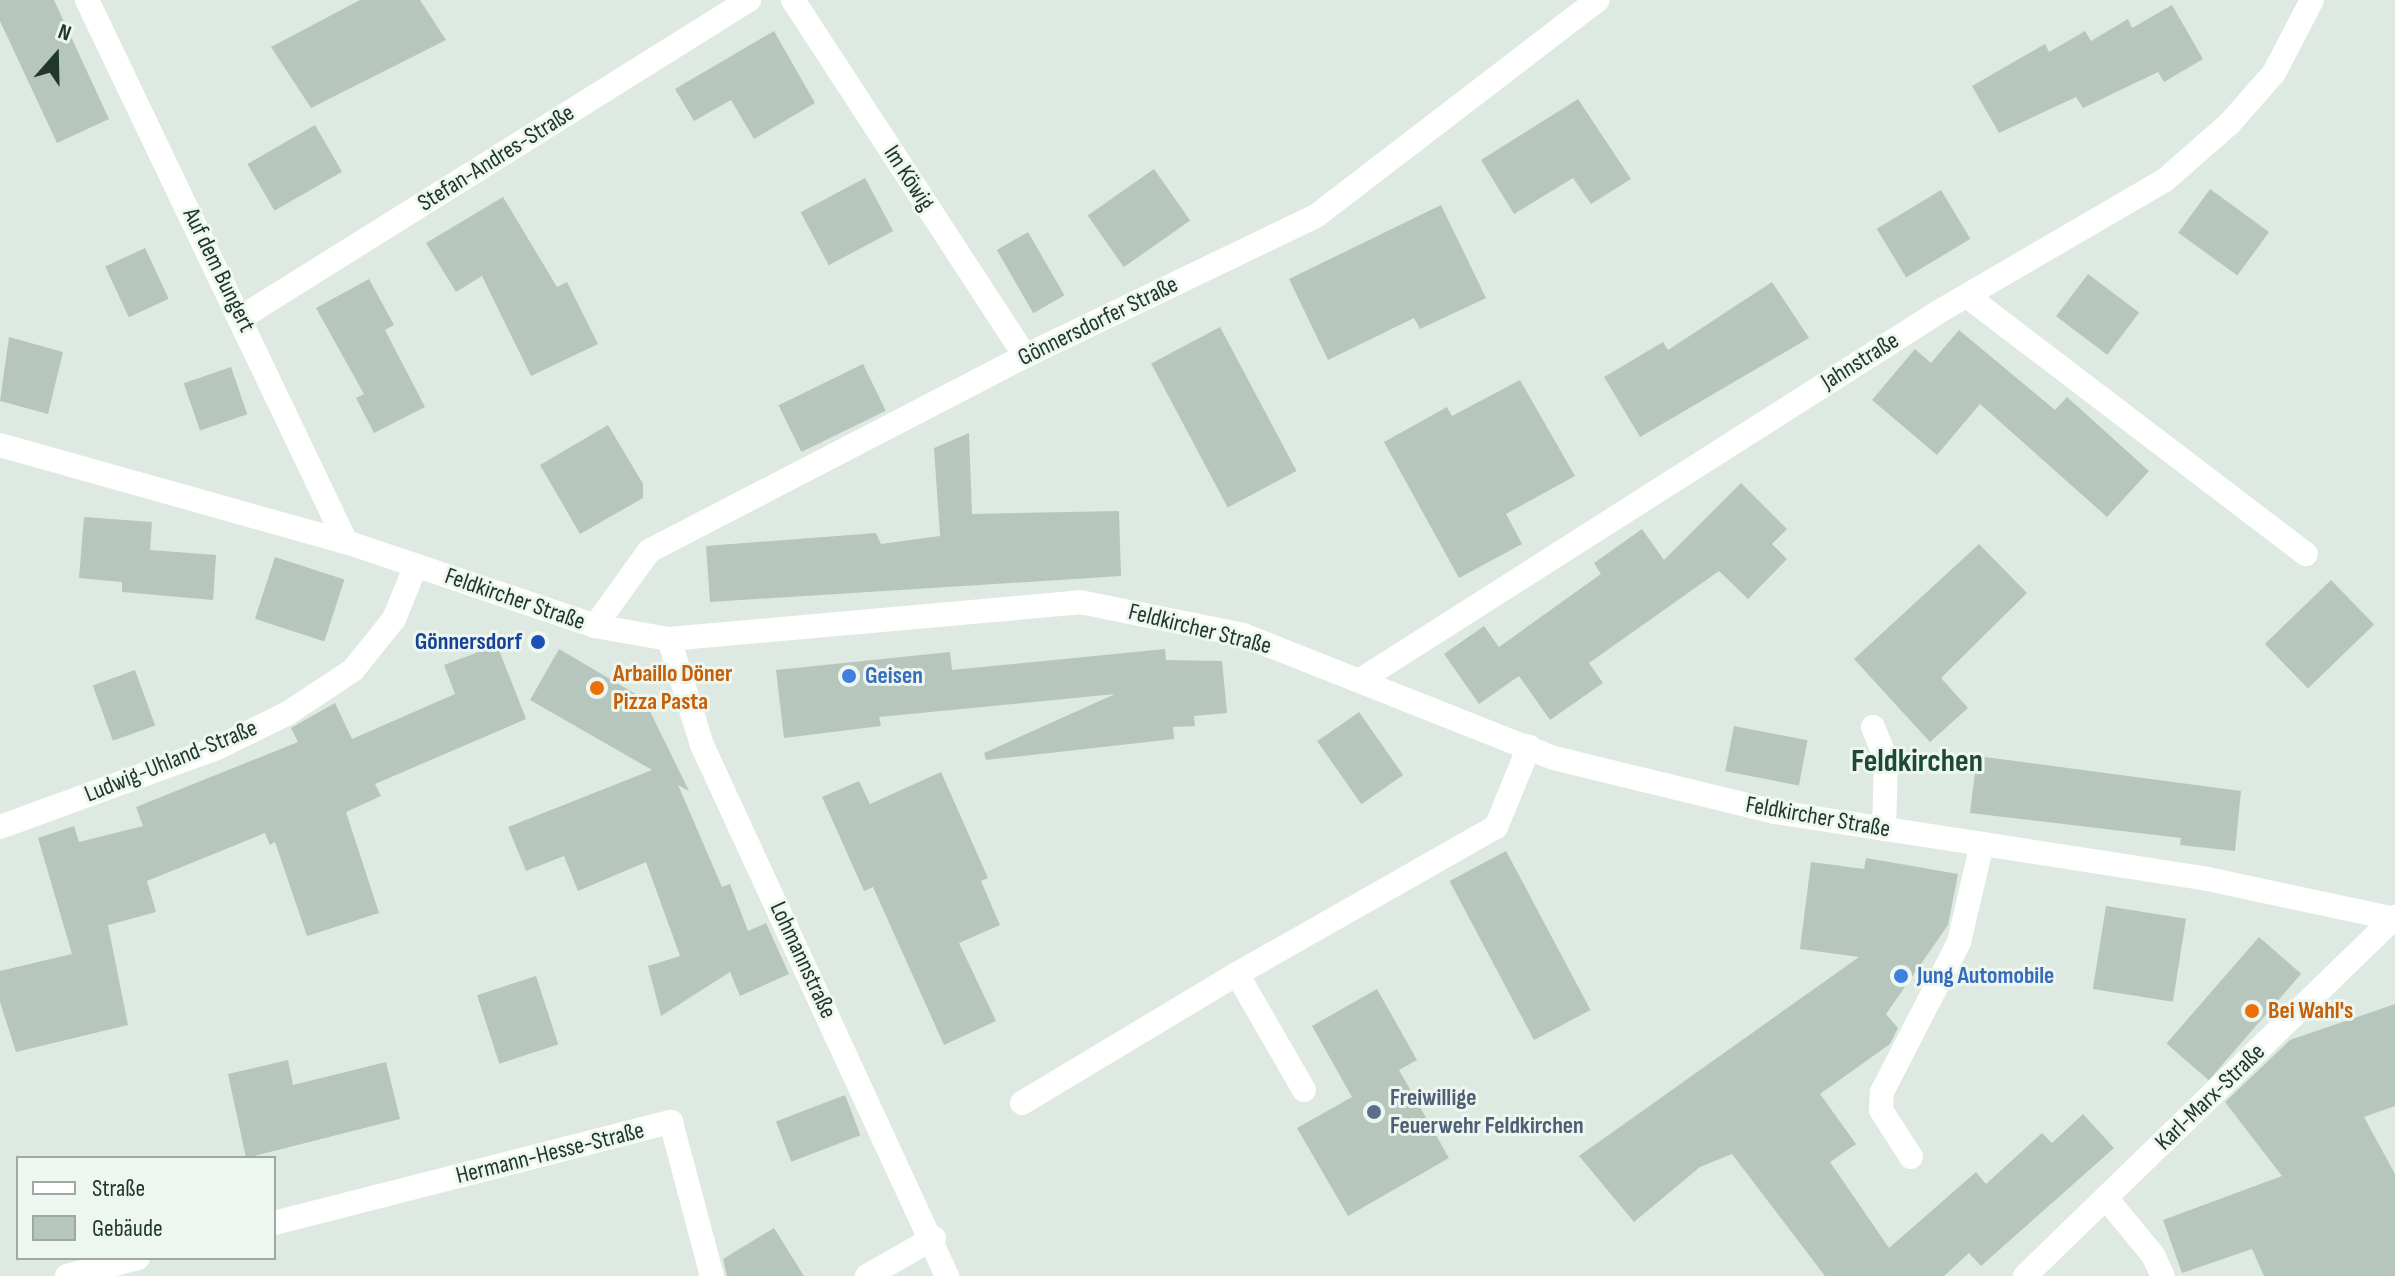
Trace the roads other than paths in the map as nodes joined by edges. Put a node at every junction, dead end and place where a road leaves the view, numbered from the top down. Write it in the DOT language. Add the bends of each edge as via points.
graph roads {
  1 [pos="87,0"];
  2 [pos="749,0"];
  3 [pos="793,0"];
  4 [pos="1598,0"];
  5 [pos="2312,0"];
  6 [pos="1967,296"];
  7 [pos="242,317"];
  8 [pos="1025,356"];
  9 [pos="0,445"];
  10 [pos="346,542"];
  11 [pos="2306,554"];
  12 [pos="416,565"];
  13 [pos="595,626"];
  14 [pos="669,639"];
  15 [pos="1362,679"];
  16 [pos="1873,727"];
  17 [pos="1529,747"];
  18 [pos="0,827"];
  19 [pos="1884,829"];
  20 [pos="1982,844"];
  21 [pos="2395,918"];
  22 [pos="1237,974"];
  23 [pos="1304,1090"];
  24 [pos="1022,1103"];
  25 [pos="1911,1157"];
  26 [pos="2106,1198"];
  27 [pos="276,1222"];
  28 [pos="934,1238"];
  29 [pos="130,1260"];
  30 [pos="67,1276"];
  31 [pos="712,1276"];
  32 [pos="867,1276"];
  33 [pos="947,1276"];
  34 [pos="2025,1276"];
  35 [pos="2163,1276"];
  1 -- 7 [label="street, Auf dem Bungert"];
  2 -- 7 [label="street, Stefan-Andres-Straße"];
  3 -- 8 [label="street, Im Köwig"];
  4 -- 8 [label="street, Gönnersdorfer Straße" via="1316,216"];
  5 -- 6 [label="street, Jahnstraße" via="2274,73 2230,123 2165,180"];
  6 -- 11 [label="street"];
  6 -- 15 [label="street, Jahnstraße"];
  7 -- 10 [label="street, Auf dem Bungert"];
  8 -- 13 [label="street, Gönnersdorfer Straße" via="649,551"];
  9 -- 10 [label="street, Feldkircher Straße"];
  10 -- 12 [label="street, Feldkircher Straße"];
  12 -- 13 [label="street, Feldkircher Straße" via="547,615"];
  12 -- 18 [label="street, Ludwig-Uhland-Straße" via="394,619 353,670 288,713 217,748"];
  13 -- 14 [label="street, Feldkircher Straße"];
  14 -- 15 [label="street, Feldkircher Straße" via="1080,602 1243,635"];
  14 -- 28 [label="street, Lohmannstraße" via="702,745"];
  15 -- 17 [label="street, Feldkircher Straße"];
  16 -- 19 [label="street" via="1886,759"];
  17 -- 19 [label="street, Feldkircher Straße" via="1776,812"];
  17 -- 22 [label="street" via="1496,827"];
  19 -- 20 [label="street, Feldkircher Straße"];
  20 -- 21 [label="street, Feldkircher Straße" via="2208,879"];
  20 -- 25 [label="street" via="1959,942 1882,1092 1881,1110"];
  21 -- 26 [label="street, Karl-Marx-Straße"];
  22 -- 23 [label="street"];
  22 -- 24 [label="street"];
  26 -- 34 [label="street, Karl-Marx-Straße"];
  26 -- 35 [label="street"];
  27 -- 31 [label="street, Hermann-Hesse-Straße" via="671,1122"];
  28 -- 32 [label="street"];
  28 -- 33 [label="street, Lohmannstraße"];
  29 -- 30 [label="street"];
}
